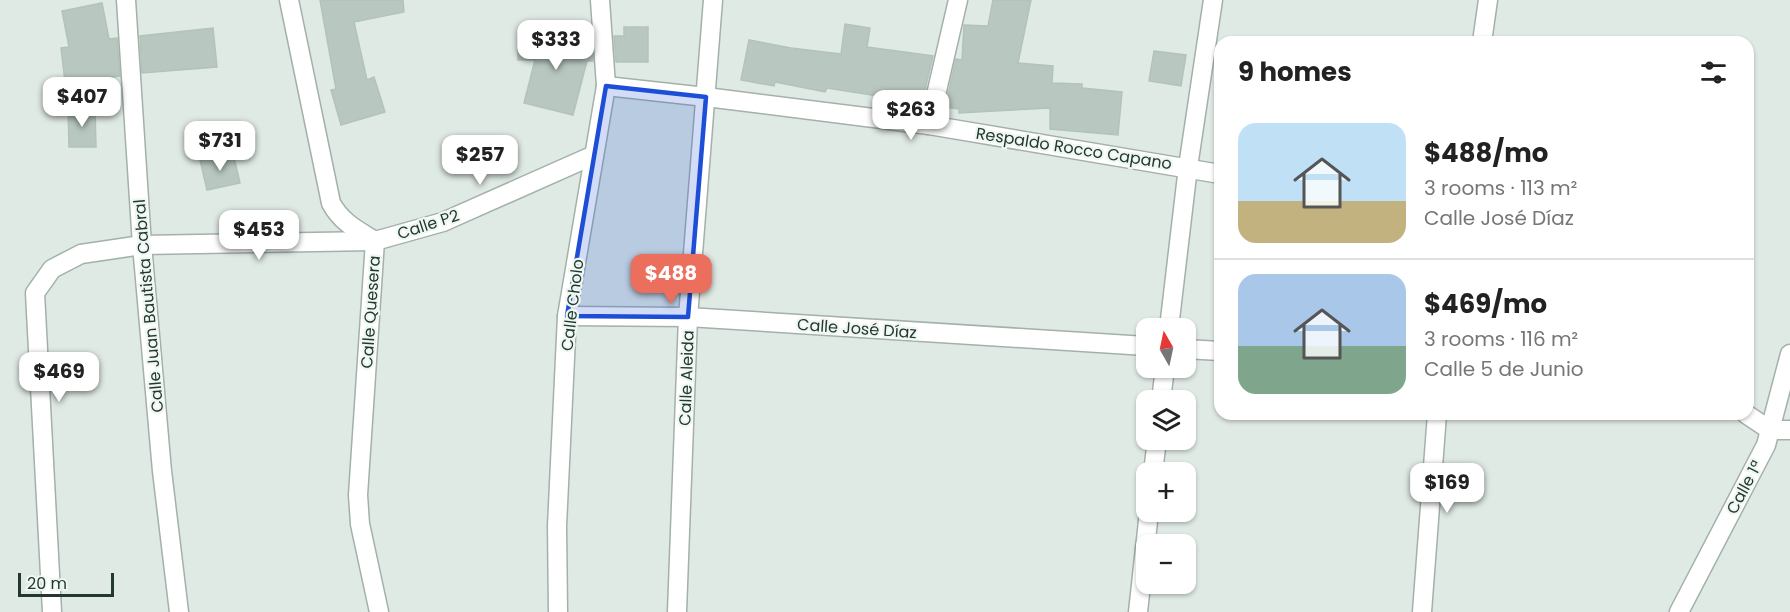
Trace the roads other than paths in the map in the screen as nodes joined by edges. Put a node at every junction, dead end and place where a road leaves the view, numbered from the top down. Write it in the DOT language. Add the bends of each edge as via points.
graph roads {
  1 [pos="126,0"];
  2 [pos="289,0"];
  3 [pos="600,0"];
  4 [pos="713,0"];
  5 [pos="958,0"];
  6 [pos="1212,0"];
  7 [pos="1488,0"];
  8 [pos="1483,36"];
  9 [pos="606,86"];
  10 [pos="706,97"];
  11 [pos="929,125"];
  12 [pos="594,156"];
  13 [pos="1188,167"];
  14 [pos="1214,173"];
  15 [pos="375,241"];
  16 [pos="142,245"];
  17 [pos="567,316"];
  18 [pos="688,317"];
  19 [pos="1170,318"];
  20 [pos="1136,345"];
  21 [pos="1196,350"];
  22 [pos="1214,351"];
  23 [pos="1790,354"];
  24 [pos="1754,419"];
  25 [pos="1437,420"];
  26 [pos="1790,429"];
  27 [pos="1770,430"];
  28 [pos="1148,522"];
  29 [pos="52,612"];
  30 [pos="180,612"];
  31 [pos="379,612"];
  32 [pos="558,612"];
  33 [pos="677,612"];
  34 [pos="1138,612"];
  35 [pos="1422,612"];
  36 [pos="1679,612"];
  1 -- 16 [label="street, Calle Juan Bautista Cabral"];
  2 -- 15 [label="street, Calle Quesera" via="331,203 349,226"];
  3 -- 9 [label="street, Calle Cholo"];
  4 -- 10 [label="street, Calle Aleida"];
  5 -- 11 [label="street"];
  6 -- 13 [label="street"];
  7 -- 8 [label="street"];
  9 -- 10 [label="street, Respaldo Rocco Capano"];
  9 -- 12 [label="street, Calle Cholo"];
  10 -- 11 [label="street, Respaldo Rocco Capano"];
  10 -- 18 [label="street, Calle Aleida"];
  11 -- 13 [label="street, Respaldo Rocco Capano"];
  12 -- 15 [label="street, Calle P2" via="443,222"];
  12 -- 17 [label="street, Calle Cholo"];
  13 -- 14 [label="street, Respaldo Rocco Capano"];
  13 -- 19 [label="street"];
  15 -- 16 [label="street, Calle P2"];
  15 -- 31 [label="street, Calle Quesera" via="357,495"];
  16 -- 29 [label="street, Calle P2" via="81,254 52,269 35,293"];
  16 -- 30 [label="street, Calle Juan Bautista Cabral" via="162,471"];
  17 -- 18 [label="street, Calle José Díaz"];
  17 -- 32 [label="street, Calle Cholo" via="557,526"];
  18 -- 20 [label="street, Calle José Díaz"];
  18 -- 33 [label="street, Calle Aleida"];
  21 -- 22 [label="street"];
  23 -- 27 [label="street, Calle 1ª"];
  24 -- 27 [label="street"];
  25 -- 35 [label="street"];
  26 -- 27 [label="street"];
  27 -- 36 [label="street, Calle 1ª" via="1766,445"];
  28 -- 34 [label="street"];
}
